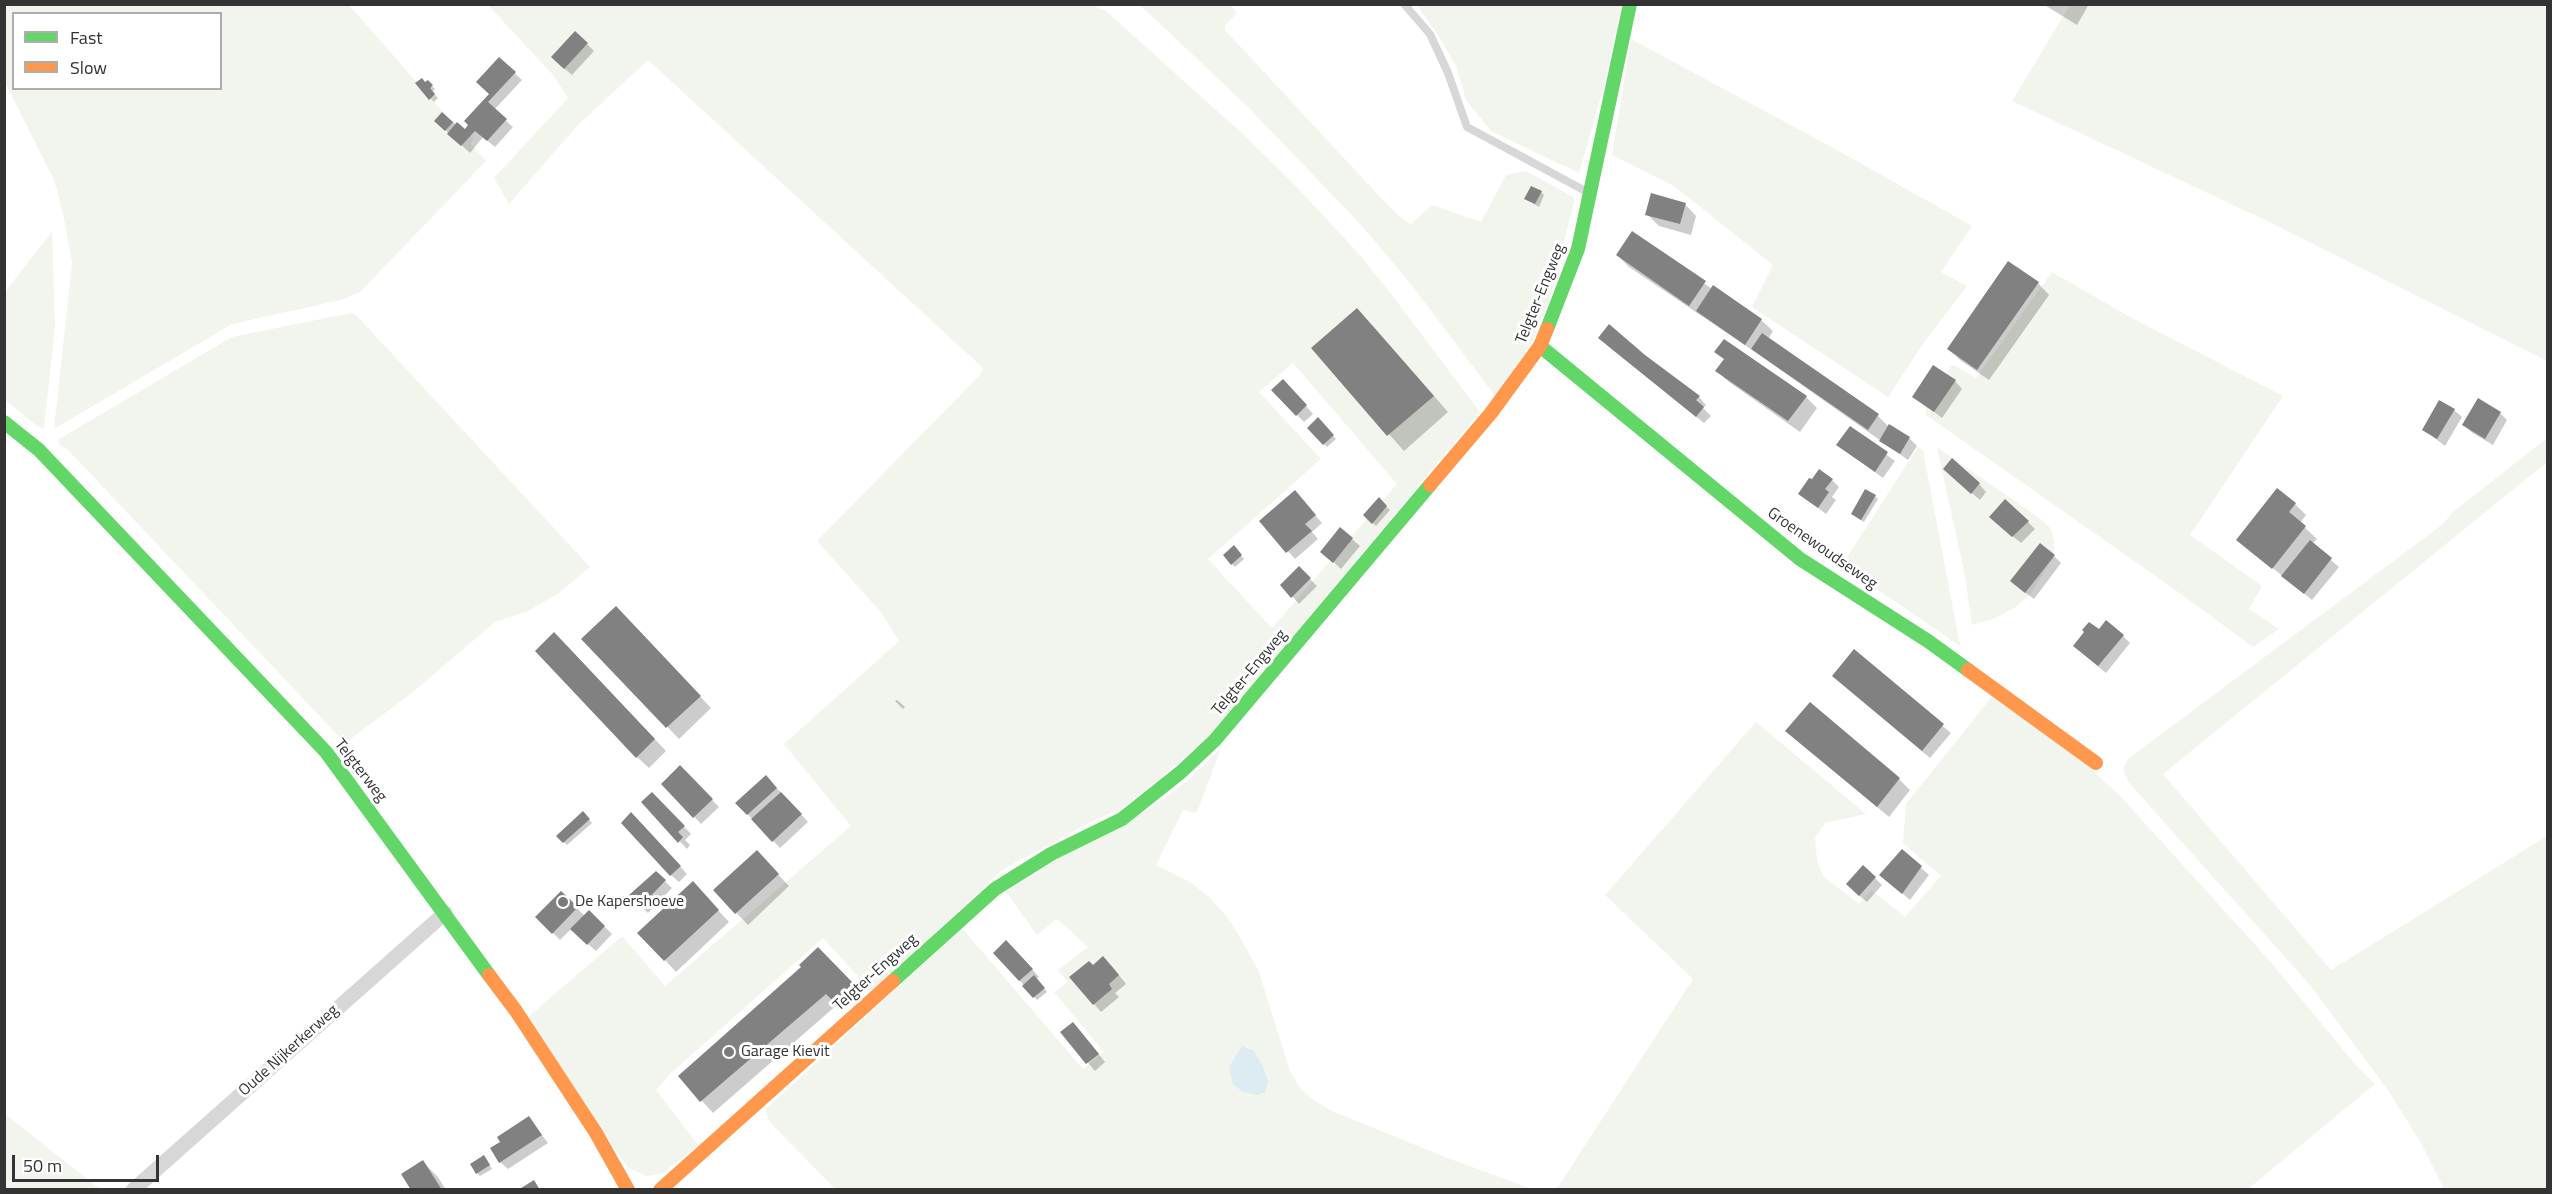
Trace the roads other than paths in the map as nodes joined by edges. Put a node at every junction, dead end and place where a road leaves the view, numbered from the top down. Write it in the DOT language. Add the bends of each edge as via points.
graph roads {
  1 [pos="1404,4"];
  2 [pos="1630,4"];
  3 [pos="1590,193"];
  4 [pos="1540,346"];
  5 [pos="4,422"];
  6 [pos="2096,764"];
  7 [pos="444,913"];
  8 [pos="134,1190"];
  9 [pos="628,1190"];
  10 [pos="660,1190"];
  1 -- 3 [label="lane" via="1430,34 1467,127"];
  2 -- 3 [label="street, Telgter-Engweg"];
  3 -- 4 [label="street, Telgter-Engweg" via="1578,249"];
  4 -- 6 [label="street, Groenewoudseweg" via="1800,559 1928,641"];
  4 -- 10 [label="street, Telgter-Engweg" via="1476,431 1215,740 1122,819 1051,854 995,889"];
  5 -- 7 [label="street, Telgterweg" via="39,450 326,752"];
  7 -- 8 [label="street, Oude Nijkerkerweg"];
  7 -- 9 [label="street, Telgterweg" via="516,1011 596,1133"];
}
